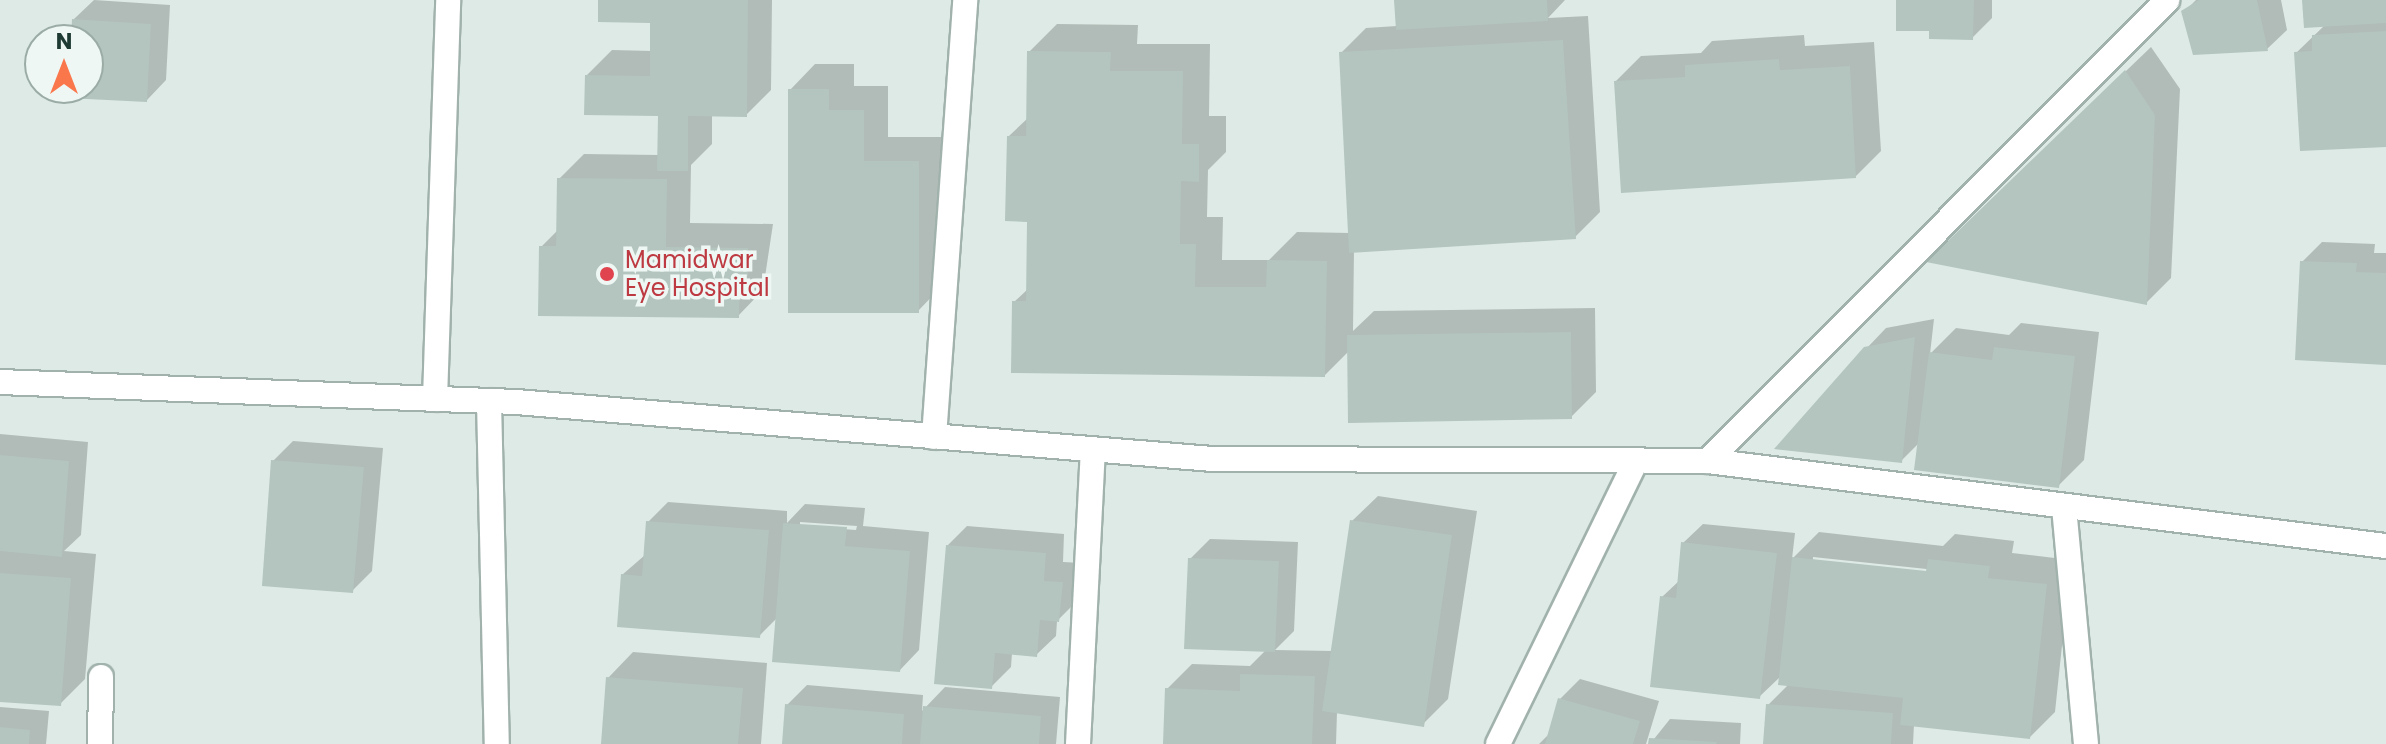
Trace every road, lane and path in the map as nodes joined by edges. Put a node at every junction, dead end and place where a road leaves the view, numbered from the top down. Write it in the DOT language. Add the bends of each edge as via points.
graph roads {
  1 [pos="448,0"];
  2 [pos="965,0"];
  3 [pos="2167,0"];
  4 [pos="0,382"];
  5 [pos="435,399"];
  6 [pos="489,401"];
  7 [pos="934,437"];
  8 [pos="1093,449"];
  9 [pos="1636,461"];
  10 [pos="1708,461"];
  11 [pos="2064,507"];
  12 [pos="2386,546"];
  13 [pos="101,677"];
  14 [pos="100,744"];
  15 [pos="497,744"];
  16 [pos="1078,744"];
  17 [pos="1498,744"];
  18 [pos="2086,744"];
  1 -- 5 [label="street"];
  2 -- 7 [label="street"];
  3 -- 10 [label="street"];
  4 -- 5 [label="street"];
  5 -- 6 [label="street"];
  6 -- 7 [label="street"];
  6 -- 15 [label="street"];
  7 -- 8 [label="street"];
  8 -- 9 [label="street" via="1212,459"];
  8 -- 16 [label="street"];
  9 -- 10 [label="street"];
  9 -- 17 [label="street"];
  10 -- 11 [label="street"];
  11 -- 12 [label="street"];
  11 -- 18 [label="street"];
  13 -- 14 [label="street"];
}
